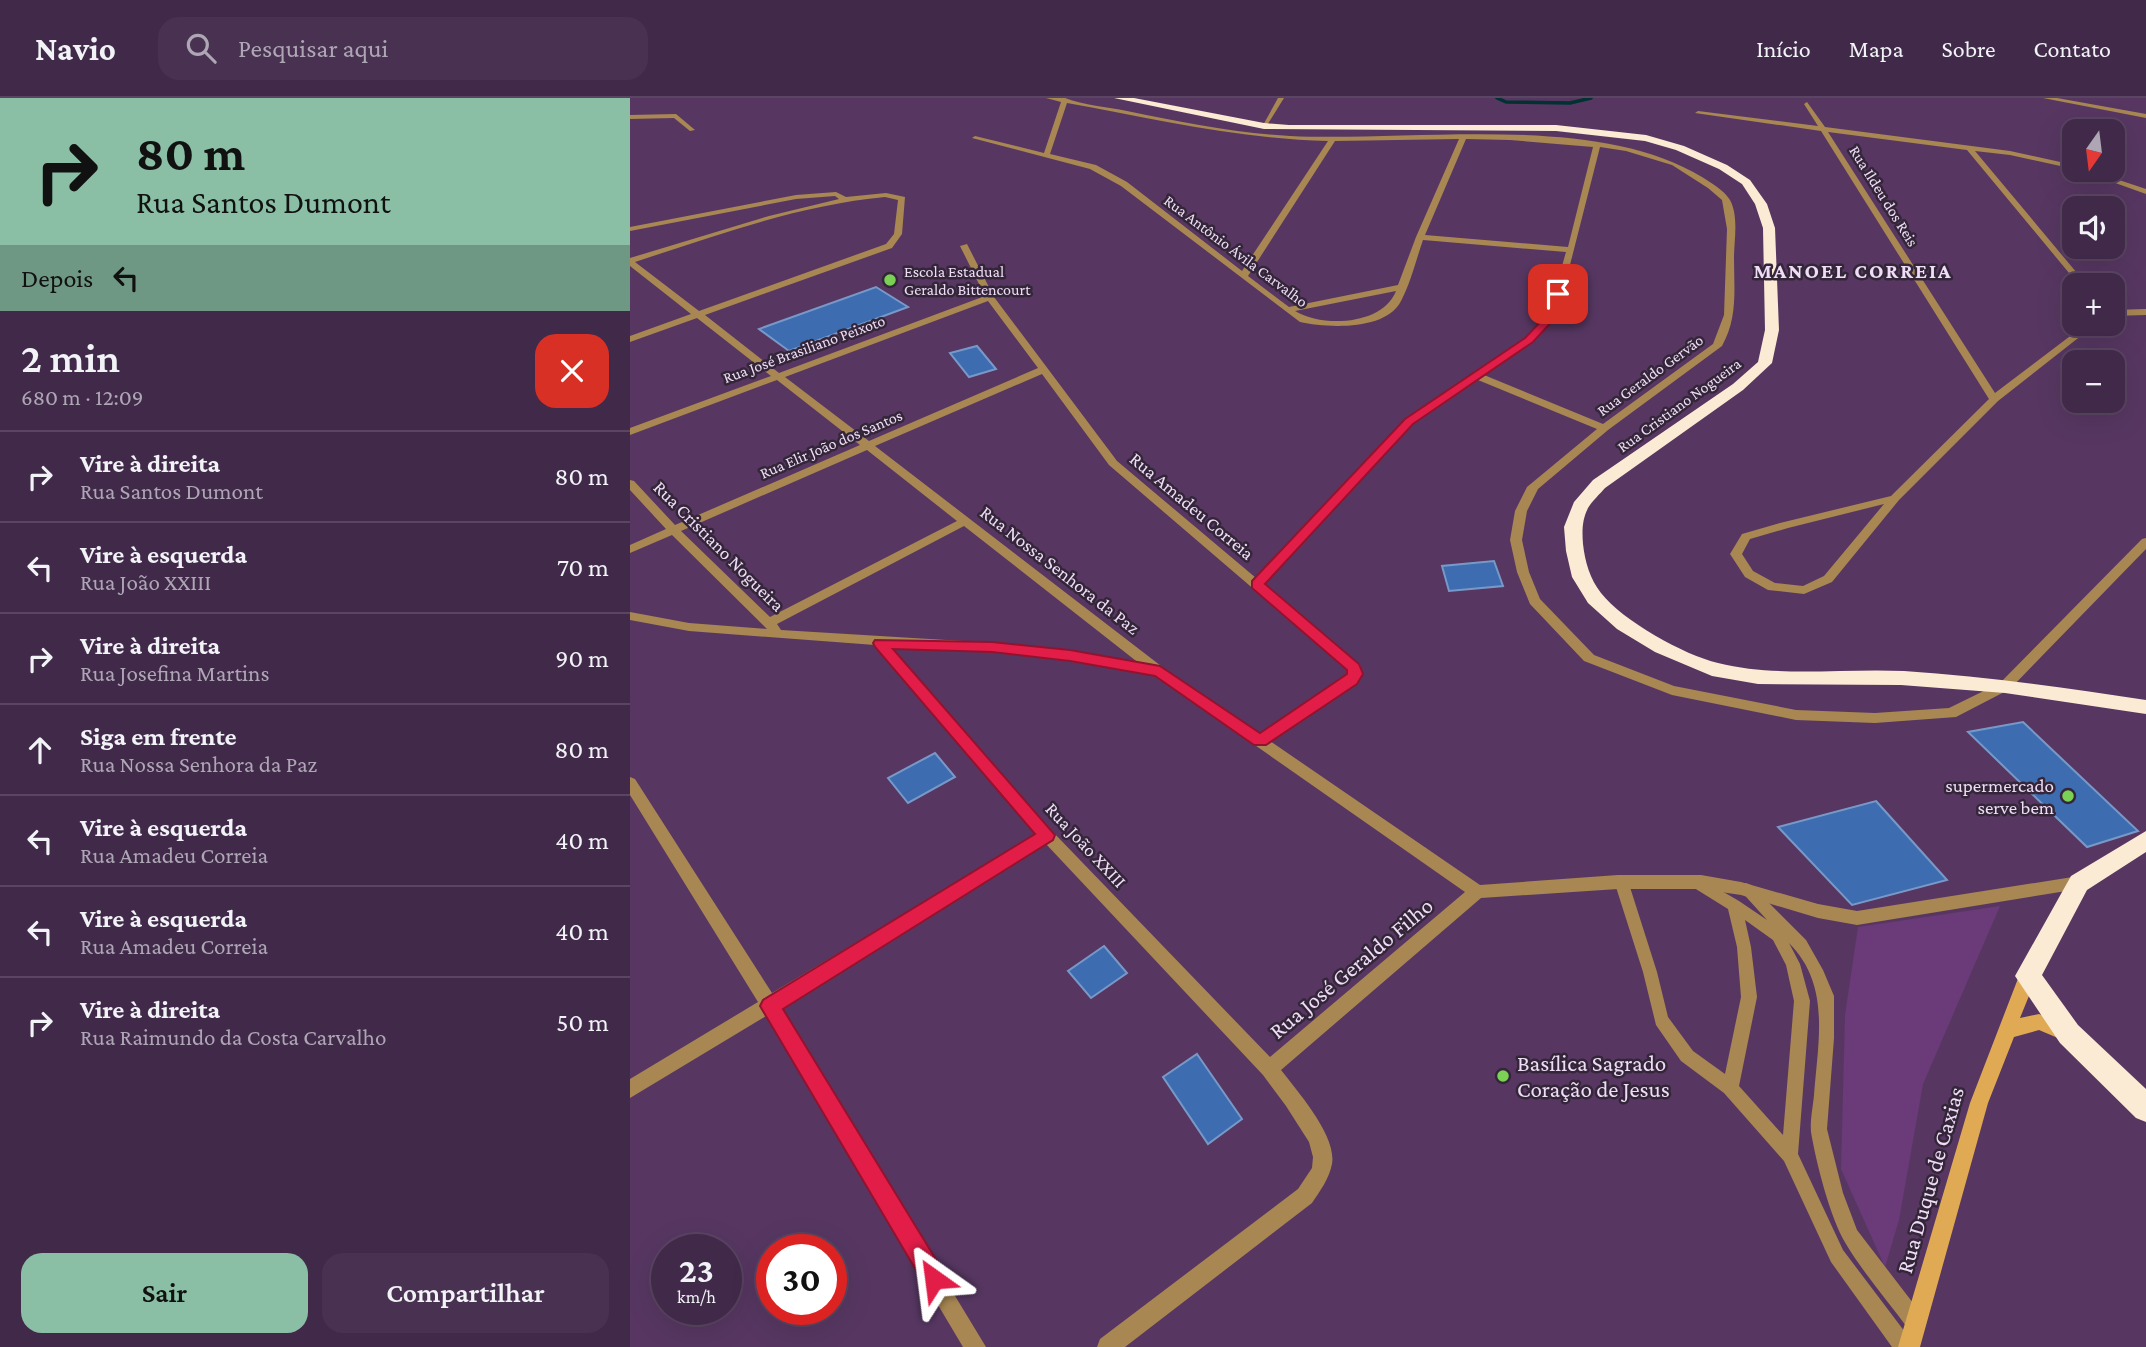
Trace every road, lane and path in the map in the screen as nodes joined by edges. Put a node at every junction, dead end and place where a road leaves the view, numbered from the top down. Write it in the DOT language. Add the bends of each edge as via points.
graph roads {
  1 [pos="1049,98"];
  2 [pos="1119,98"];
  3 [pos="1281,98"];
  4 [pos="2046,98"];
  5 [pos="1065,100"];
  6 [pos="1807,104"];
  7 [pos="1698,113"];
  8 [pos="2146,116"];
  9 [pos="630,117"];
  10 [pos="1264,126"];
  11 [pos="692,130"];
  12 [pos="1823,130"];
  13 [pos="975,138"];
  14 [pos="1332,139"];
  15 [pos="1463,139"];
  16 [pos="1597,144"];
  17 [pos="1969,148"];
  18 [pos="1047,154"];
  19 [pos="2062,164"];
  20 [pos="2115,182"];
  21 [pos="2145,193"];
  22 [pos="845,200"];
  23 [pos="630,229"];
  24 [pos="1420,237"];
  25 [pos="964,246"];
  26 [pos="1572,250"];
  27 [pos="630,262"];
  28 [pos="2073,273"];
  29 [pos="1244,275"];
  30 [pos="1401,287"];
  31 [pos="990,297"];
  32 [pos="1287,310"];
  33 [pos="2146,312"];
  34 [pos="2125,313"];
  35 [pos="701,314"];
  36 [pos="2075,336"];
  37 [pos="630,339"];
  38 [pos="1045,369"];
  39 [pos="1475,374"];
  40 [pos="777,375"];
  41 [pos="1994,399"];
  42 [pos="1604,428"];
  43 [pos="630,432"];
  44 [pos="866,446"];
  45 [pos="630,483"];
  46 [pos="1895,498"];
  47 [pos="965,521"];
  48 [pos="673,530"];
  49 [pos="2146,542"];
  50 [pos="630,549"];
  51 [pos="1257,584"];
  52 [pos="630,615"];
  53 [pos="768,623"];
  54 [pos="782,634"];
  55 [pos="880,643"];
  56 [pos="1160,671"];
  57 [pos="2005,686"];
  58 [pos="2146,707"];
  59 [pos="1260,741"];
  60 [pos="630,783"];
  61 [pos="1047,835"];
  62 [pos="2146,839"];
  63 [pos="1695,882"];
  64 [pos="2079,883"];
  65 [pos="1622,884"];
  66 [pos="1746,889"];
  67 [pos="1477,892"];
  68 [pos="1734,905"];
  69 [pos="2028,976"];
  70 [pos="770,1006"];
  71 [pos="2007,1030"];
  72 [pos="2069,1034"];
  73 [pos="1269,1069"];
  74 [pos="1730,1088"];
  75 [pos="630,1089"];
  76 [pos="2146,1108"];
  77 [pos="1790,1155"];
  78 [pos="1916,1323"];
  79 [pos="975,1347"];
  80 [pos="1108,1347"];
  81 [pos="1907,1347"];
  1 -- 5 [label="street, Rua Geraldo Gervão"];
  2 -- 10 [label="highway, Rua Cristiano Nogueira"];
  3 -- 10 [label="street"];
  4 -- 8 [label="street"];
  5 -- 14 [label="street, Rua Geraldo Gervão" via="1232,133"];
  5 -- 18 [label="street"];
  6 -- 12 [label="street, Rua Ildeu dos Reis"];
  7 -- 12 [label="street"];
  9 -- 11 [label="street" via="676,116"];
  10 -- 57 [label="highway, Rua Cristiano Nogueira" via="1604,131 1680,148 1746,182 1761,204 1769,228 1772,330 1765,363 1600,484 1580,506 1573,527 1581,576 1595,599 1624,624 1661,647 1712,668 1758,677 1901,678"];
  12 -- 17 [label="street"];
  12 -- 41 [label="street, Rua Ildeu dos Reis"];
  13 -- 18 [label="street, Rua Antônio Ávila Carvalho"];
  14 -- 15 [label="street, Rua Geraldo Gervão"];
  14 -- 29 [label="street"];
  15 -- 16 [label="street, Rua Geraldo Gervão"];
  15 -- 24 [label="street, Rua Antônio Ávila Carvalho"];
  16 -- 26 [label="street"];
  16 -- 42 [label="street, Rua Geraldo Gervão" via="1642,153 1702,178 1726,200 1730,222 1726,333 1717,346"];
  17 -- 19 [label="street"];
  17 -- 28 [label="street"];
  18 -- 29 [label="street, Rua Antônio Ávila Carvalho" via="1093,167 1124,184"];
  20 -- 21 [label="street"];
  22 -- 23 [label="street" via="836,194 771,201"];
  22 -- 27 [label="street"];
  22 -- 35 [label="street" via="897,195 902,203 898,234 889,246"];
  24 -- 26 [label="street"];
  24 -- 30 [label="street, Rua Antônio Ávila Carvalho"];
  25 -- 31 [label="street, Rua Amadeu Correia"];
  26 -- 39 [label="street" via="1552,316 1529,340"];
  27 -- 35 [label="street, Rua Nossa Senhora da Paz"];
  29 -- 32 [label="street, Rua Antônio Ávila Carvalho"];
  30 -- 32 [label="street"];
  30 -- 32 [label="street, Rua Antônio Ávila Carvalho" via="1396,303 1382,315 1359,322 1303,320"];
  31 -- 38 [label="street, Rua Amadeu Correia"];
  31 -- 40 [label="street, Rua José Brasiliano Peixoto"];
  33 -- 34 [label="street"];
  35 -- 37 [label="street"];
  35 -- 40 [label="street, Rua Nossa Senhora da Paz"];
  36 -- 41 [label="street"];
  38 -- 44 [label="street, Rua Elir João dos Santos"];
  38 -- 51 [label="street, Rua Amadeu Correia" via="1113,463"];
  39 -- 42 [label="street"];
  39 -- 51 [label="street" via="1409,422"];
  40 -- 43 [label="street, Rua José Brasiliano Peixoto"];
  40 -- 44 [label="street, Rua Nossa Senhora da Paz"];
  41 -- 46 [label="street"];
  42 -- 57 [label="street, Rua Geraldo Gervão" via="1533,486 1521,511 1516,540 1534,601 1589,658 1672,690 1796,715 1875,718 1951,713"];
  44 -- 47 [label="street, Rua Nossa Senhora da Paz"];
  44 -- 48 [label="street, Rua Elir João dos Santos"];
  45 -- 48 [label="street, Rua Cristiano Nogueira"];
  46 -- 46 [label="street" via="1828,579 1804,590 1772,587 1749,574 1736,554 1746,537"];
  47 -- 53 [label="street"];
  47 -- 56 [label="street, Rua Nossa Senhora da Paz"];
  48 -- 50 [label="street, Rua Elir João dos Santos"];
  48 -- 53 [label="street, Rua Cristiano Nogueira"];
  49 -- 57 [label="street, Rua Geraldo Gervão"];
  51 -- 59 [label="street, Rua Amadeu Correia" via="1354,668 1355,674"];
  52 -- 54 [label="street" via="678,625"];
  53 -- 54 [label="street, Rua Cristiano Nogueira"];
  54 -- 55 [label="street"];
  55 -- 56 [label="street" via="992,647"];
  55 -- 61 [label="street, Rua João XXIII"];
  56 -- 59 [label="street, Rua Nossa Senhora da Paz"];
  57 -- 58 [label="highway, Rua Cristiano Nogueira"];
  59 -- 67 [label="street, Rua Nossa Senhora da Paz"];
  60 -- 70 [label="street"];
  61 -- 70 [label="street"];
  61 -- 73 [label="street, Rua João XXIII"];
  62 -- 64 [label="highway, Rua Duque de Caxias"];
  63 -- 65 [label="street"];
  63 -- 66 [label="street"];
  63 -- 68 [label="lane"];
  64 -- 66 [label="street" via="1857,918"];
  64 -- 69 [label="highway, Rua Duque de Caxias"];
  65 -- 67 [label="street"];
  65 -- 74 [label="lane" via="1661,1020 1687,1056"];
  66 -- 78 [label="lane" via="1801,945 1816,970 1826,996 1819,1129 1834,1193 1851,1236"];
  67 -- 73 [label="street, Rua José Geraldo Filho"];
  68 -- 74 [label="lane" via="1749,997"];
  68 -- 77 [label="lane" via="1778,936 1793,964 1802,1001"];
  69 -- 71 [label="street, Rua Duque de Caxias"];
  69 -- 72 [label="highway"];
  70 -- 75 [label="street"];
  70 -- 79 [label="street"];
  71 -- 72 [label="street" via="2039,1022"];
  71 -- 78 [label="street, Rua Duque de Caxias" via="1979,1103"];
  72 -- 76 [label="highway"];
  73 -- 80 [label="street, Rua José Geraldo Filho" via="1315,1135 1323,1157 1317,1179 1305,1196"];
  74 -- 77 [label="lane"];
  77 -- 81 [label="lane" via="1837,1256"];
  78 -- 81 [label="street, Rua Duque de Caxias"];
}
